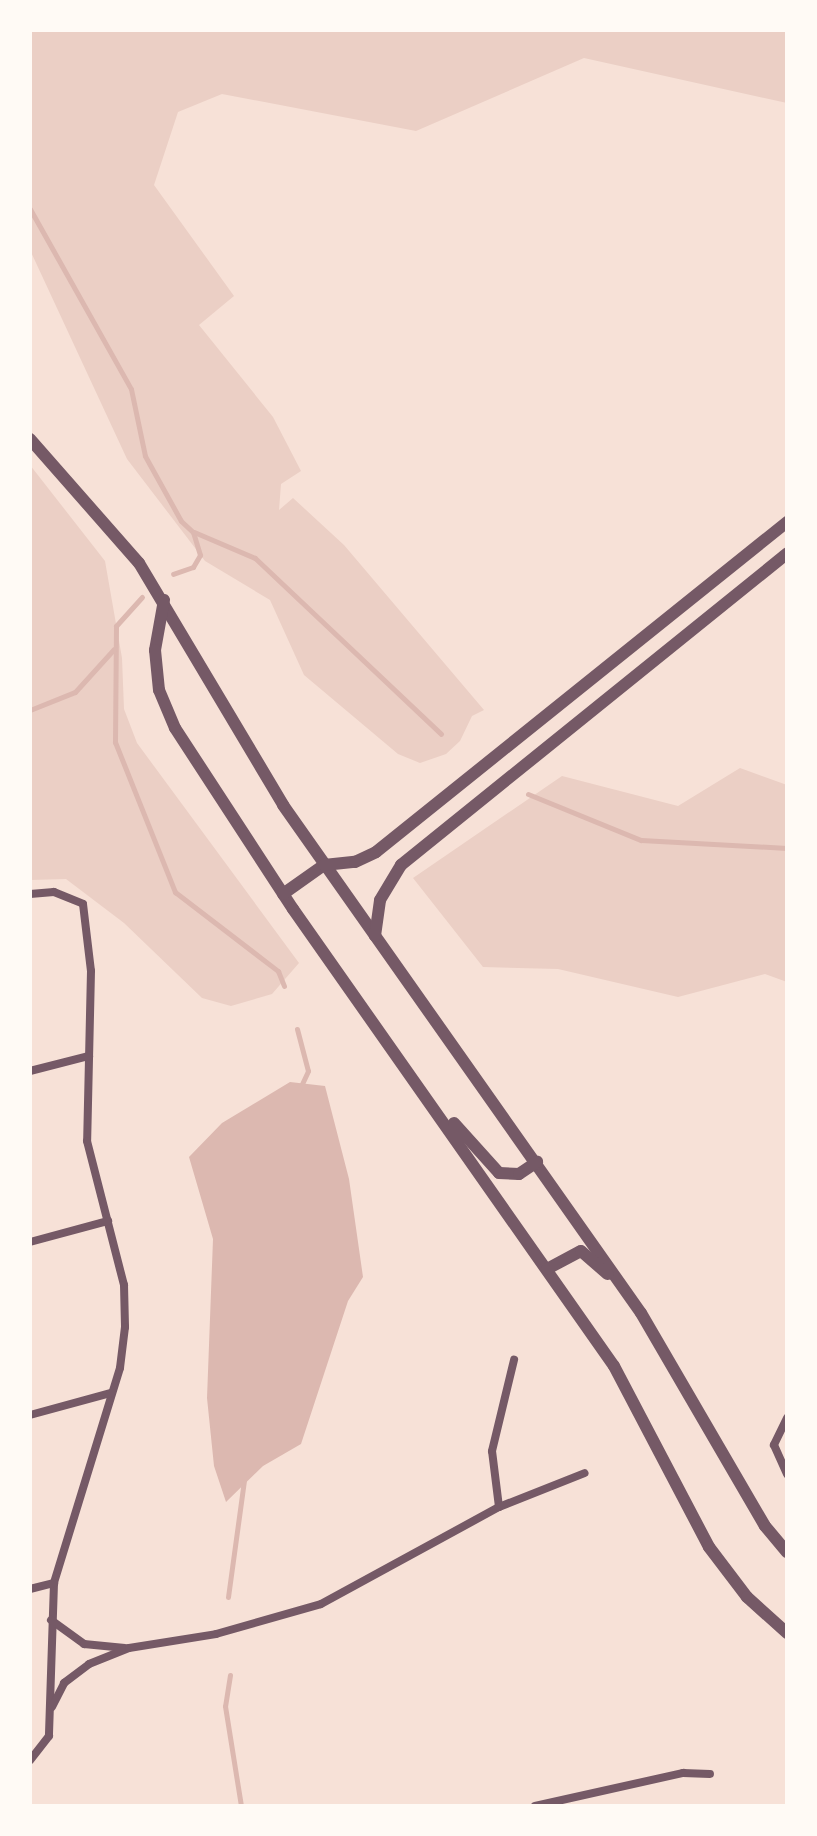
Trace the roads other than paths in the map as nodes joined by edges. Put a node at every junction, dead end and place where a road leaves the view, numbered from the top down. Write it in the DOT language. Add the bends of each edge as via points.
graph roads {
  1 [pos="30,439"];
  2 [pos="787,522"];
  3 [pos="787,554"];
  4 [pos="164,600"];
  5 [pos="324,865"];
  6 [pos="30,894"];
  7 [pos="283,894"];
  8 [pos="375,936"];
  9 [pos="89,1056"];
  10 [pos="30,1071"];
  11 [pos="420,1085"];
  12 [pos="537,1162"];
  13 [pos="108,1221"];
  14 [pos="30,1242"];
  15 [pos="547,1269"];
  16 [pos="641,1313"];
  17 [pos="514,1360"];
  18 [pos="111,1393"];
  19 [pos="30,1415"];
  20 [pos="784,1420"];
  21 [pos="585,1473"];
  22 [pos="787,1474"];
  23 [pos="499,1507"];
  24 [pos="787,1552"];
  25 [pos="54,1583"];
  26 [pos="30,1589"];
  27 [pos="51,1620"];
  28 [pos="787,1633"];
  29 [pos="129,1648"];
  30 [pos="49,1711"];
  31 [pos="30,1760"];
  32 [pos="710,1774"];
  33 [pos="535,1806"];
  1 -- 4 [label="street" via="139,563"];
  2 -- 5 [label="street" via="376,852 355,862"];
  3 -- 8 [label="street" via="401,865 380,900"];
  4 -- 5 [label="street" via="229,721"];
  4 -- 7 [label="street" via="155,650 165,703 214,791"];
  5 -- 7 [label="street"];
  5 -- 8 [label="street"];
  6 -- 9 [label="street" via="54,892 83,904 91,971"];
  7 -- 11 [label="street"];
  8 -- 12 [label="street"];
  9 -- 10 [label="street"];
  9 -- 13 [label="street" via="87,1141"];
  11 -- 12 [label="street" via="499,1173 519,1174"];
  11 -- 15 [label="street"];
  12 -- 16 [label="street"];
  13 -- 14 [label="street"];
  13 -- 18 [label="street" via="124,1285 125,1327"];
  15 -- 16 [label="street" via="588,1253"];
  15 -- 28 [label="street" via="614,1366 709,1547 747,1597"];
  16 -- 24 [label="street" via="765,1526"];
  17 -- 23 [label="street" via="492,1451"];
  18 -- 19 [label="street"];
  18 -- 25 [label="street"];
  20 -- 22 [label="street" via="774,1445"];
  21 -- 23 [label="street"];
  23 -- 29 [label="street" via="321,1604 216,1634"];
  25 -- 26 [label="street"];
  25 -- 27 [label="street"];
  27 -- 29 [label="street" via="84,1644"];
  27 -- 30 [label="street"];
  29 -- 30 [label="street" via="75,1673"];
  30 -- 31 [label="street" via="49,1736"];
  32 -- 33 [label="street" via="683,1773"];
}
